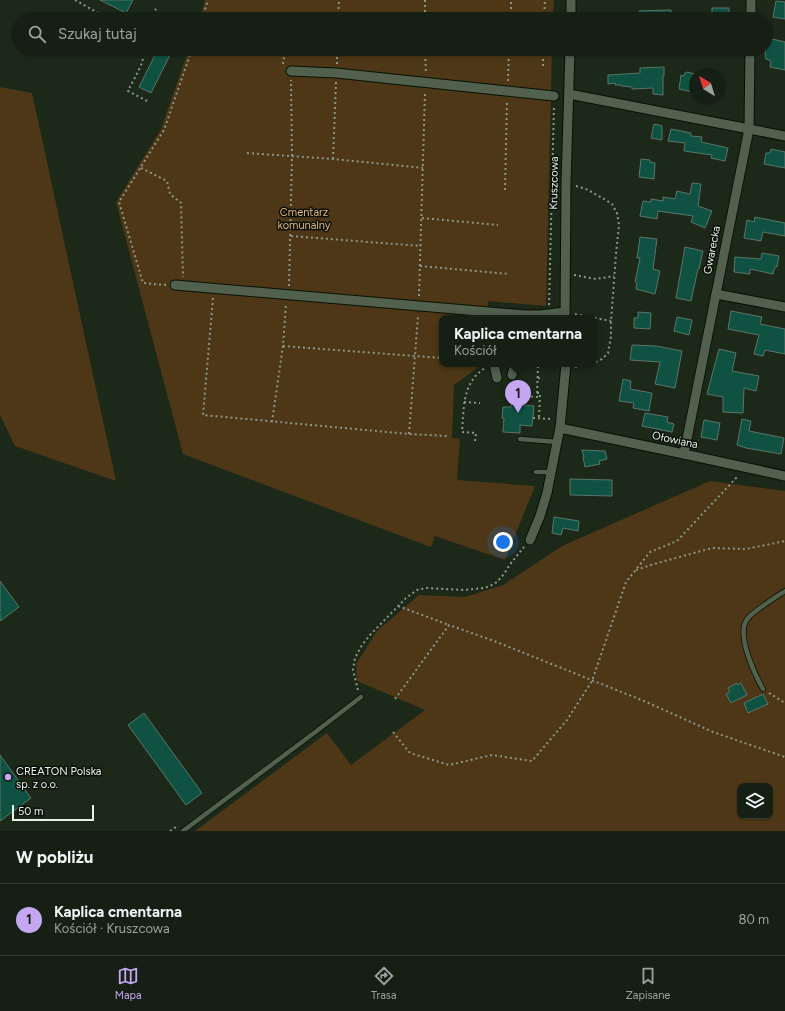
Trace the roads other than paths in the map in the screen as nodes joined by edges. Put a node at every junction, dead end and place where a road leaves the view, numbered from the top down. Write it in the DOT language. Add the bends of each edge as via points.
graph roads {
  1 [pos="571,0"];
  2 [pos="751,0"];
  3 [pos="571,12"];
  4 [pos="751,12"];
  5 [pos="570,56"];
  6 [pos="750,56"];
  7 [pos="291,70"];
  8 [pos="569,94"];
  9 [pos="554,96"];
  10 [pos="749,129"];
  11 [pos="785,136"];
  12 [pos="179,285"];
  13 [pos="716,294"];
  14 [pos="785,307"];
  15 [pos="490,315"];
  16 [pos="540,315"];
  17 [pos="565,315"];
  18 [pos="493,367"];
  19 [pos="514,367"];
  20 [pos="566,367"];
  21 [pos="512,376"];
  22 [pos="497,378"];
  23 [pos="560,428"];
  24 [pos="520,439"];
  25 [pos="557,442"];
  26 [pos="684,454"];
  27 [pos="536,472"];
  28 [pos="551,472"];
  29 [pos="785,476"];
  30 [pos="530,540"];
  31 [pos="785,590"];
  32 [pos="763,689"];
  33 [pos="361,697"];
  34 [pos="183,831"];
  1 -- 3 [label="street"];
  2 -- 4 [label="street"];
  5 -- 8 [label="street, Kruszcowa"];
  6 -- 10 [label="street, Gwarecka"];
  7 -- 9 [label="street"];
  8 -- 10 [label="street"];
  8 -- 17 [label="street, Kruszcowa"];
  10 -- 11 [label="street"];
  10 -- 13 [label="street, Gwarecka"];
  12 -- 15 [label="street" via="419,306"];
  13 -- 14 [label="street"];
  13 -- 26 [label="street, Gwarecka"];
  16 -- 17 [label="street"];
  18 -- 22 [label="street"];
  19 -- 21 [label="street"];
  20 -- 23 [label="street"];
  23 -- 25 [label="street"];
  23 -- 26 [label="street, Ołowiana"];
  24 -- 25 [label="lane"];
  25 -- 28 [label="street"];
  26 -- 29 [label="street, Ołowiana"];
  27 -- 28 [label="lane"];
  28 -- 30 [label="street" via="540,516"];
  31 -- 32 [label="lane" via="749,616 745,622 743,633 746,650"];
  33 -- 34 [label="lane"];
}
